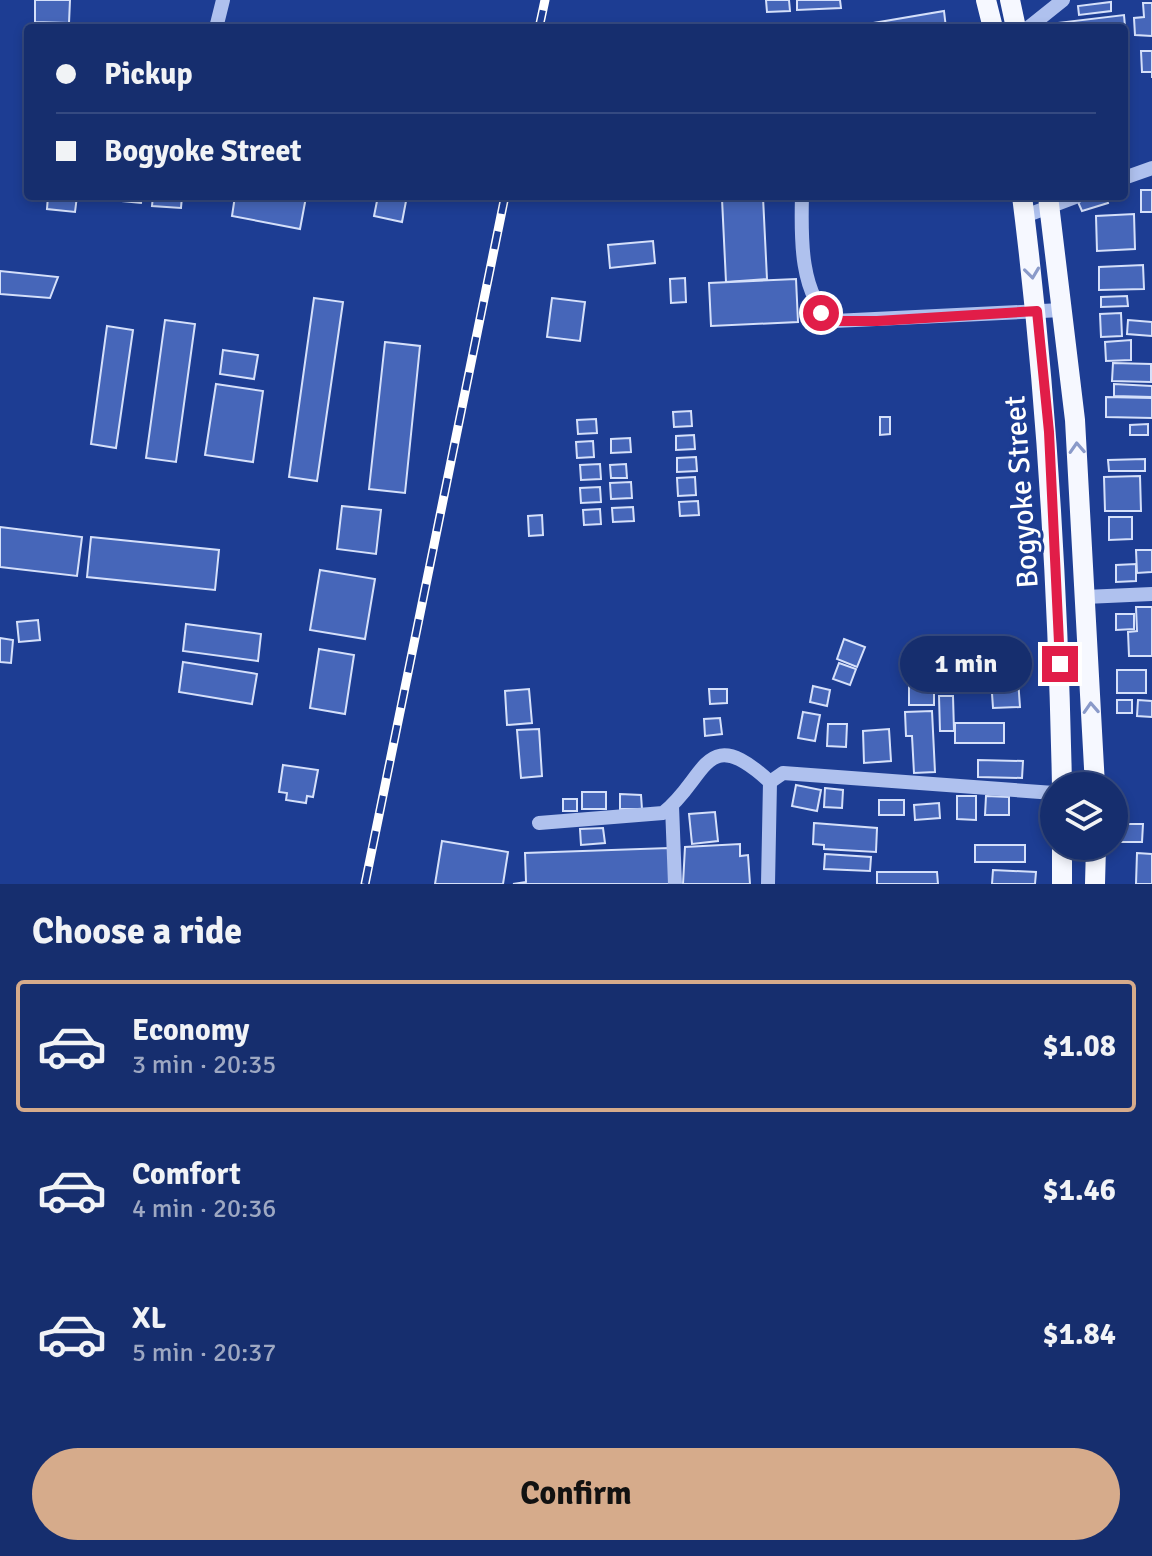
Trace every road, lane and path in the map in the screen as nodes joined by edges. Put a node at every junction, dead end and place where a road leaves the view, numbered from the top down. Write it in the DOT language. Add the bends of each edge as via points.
graph roads {
  1 [pos="223,0"];
  2 [pos="986,0"];
  3 [pos="1010,0"];
  4 [pos="1063,0"];
  5 [pos="217,24"];
  6 [pos="992,24"];
  7 [pos="1015,24"];
  8 [pos="1033,24"];
  9 [pos="1152,168"];
  10 [pos="1128,177"];
  11 [pos="802,200"];
  12 [pos="1049,202"];
  13 [pos="1023,206"];
  14 [pos="1062,310"];
  15 [pos="1037,311"];
  16 [pos="1152,594"];
  17 [pos="1085,597"];
  18 [pos="1062,772"];
  19 [pos="1094,772"];
  20 [pos="770,782"];
  21 [pos="1040,792"];
  22 [pos="672,806"];
  23 [pos="539,823"];
  24 [pos="1062,860"];
  25 [pos="1096,860"];
  26 [pos="675,884"];
  27 [pos="768,884"];
  28 [pos="1062,884"];
  29 [pos="1095,884"];
  1 -- 5 [label="street"];
  2 -- 6 [label="main road"];
  3 -- 7 [label="main road"];
  4 -- 8 [label="street"];
  9 -- 10 [label="street"];
  11 -- 15 [label="street" via="813,294 821,313 834,321"];
  12 -- 13 [label="street"];
  12 -- 14 [label="main road, Bogyoke Street"];
  13 -- 15 [label="main road, Bogyoke Street, one-way"];
  14 -- 15 [label="street"];
  17 -- 14 [label="main road, Bogyoke Street, one-way" via="1075,420"];
  15 -- 18 [label="main road, Bogyoke Street" via="1049,432"];
  16 -- 17 [label="street"];
  19 -- 17 [label="main road, Bogyoke Street, one-way"];
  20 -- 21 [label="street" via="783,773"];
  20 -- 22 [label="street" via="750,763 719,755 707,760"];
  20 -- 27 [label="street"];
  22 -- 23 [label="street" via="663,813"];
  22 -- 26 [label="street"];
  24 -- 28 [label="main road"];
  25 -- 29 [label="main road"];
}
